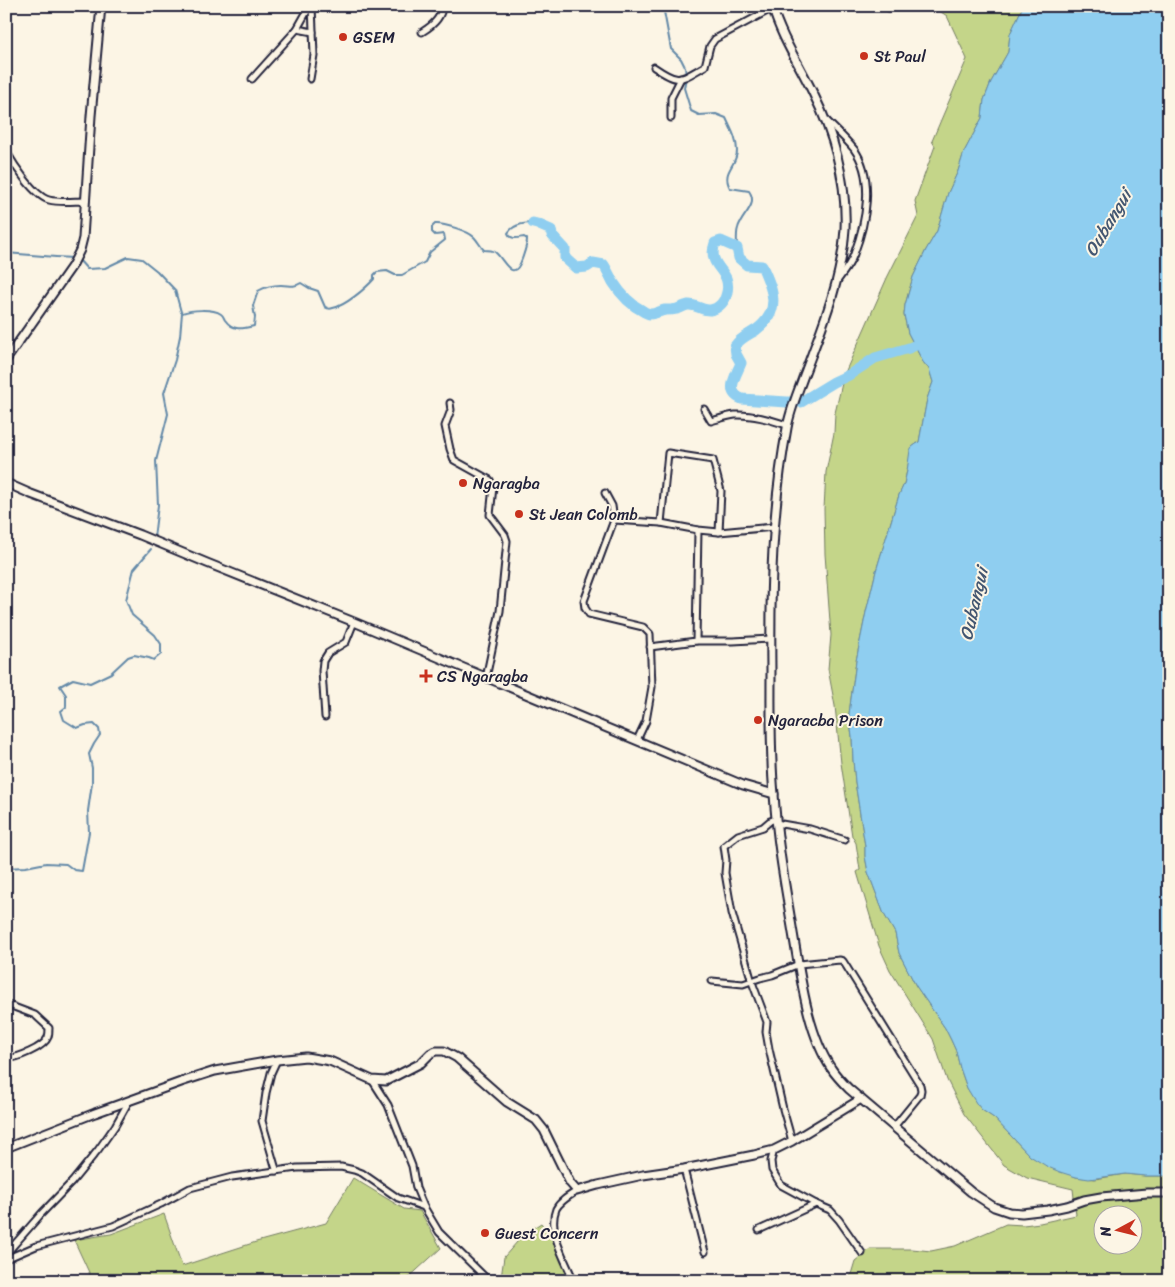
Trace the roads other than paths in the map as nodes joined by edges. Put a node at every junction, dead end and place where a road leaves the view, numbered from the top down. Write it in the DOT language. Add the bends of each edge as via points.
graph roads {
  1 [pos="101,6"];
  2 [pos="312,6"];
  3 [pos="442,6"];
  4 [pos="773,7"];
  5 [pos="297,29"];
  6 [pos="313,32"];
  7 [pos="422,32"];
  8 [pos="654,67"];
  9 [pos="681,78"];
  10 [pos="252,79"];
  11 [pos="310,79"];
  12 [pos="671,118"];
  13 [pos="826,120"];
  14 [pos="6,150"];
  15 [pos="85,201"];
  16 [pos="837,283"];
  17 [pos="6,360"];
  18 [pos="450,403"];
  19 [pos="704,409"];
  20 [pos="788,423"];
  21 [pos="6,483"];
  22 [pos="605,493"];
  23 [pos="614,520"];
  24 [pos="661,523"];
  25 [pos="774,527"];
  26 [pos="698,530"];
  27 [pos="719,532"];
  28 [pos="354,622"];
  29 [pos="770,639"];
  30 [pos="696,641"];
  31 [pos="650,647"];
  32 [pos="486,678"];
  33 [pos="325,717"];
  34 [pos="637,740"];
  35 [pos="774,794"];
  36 [pos="776,821"];
  37 [pos="845,840"];
  38 [pos="799,964"];
  39 [pos="712,981"];
  40 [pos="752,982"];
  41 [pos="6,1004"];
  42 [pos="6,1059"];
  43 [pos="277,1060"];
  44 [pos="372,1080"];
  45 [pos="860,1099"];
  46 [pos="129,1100"];
  47 [pos="894,1127"];
  48 [pos="792,1141"];
  49 [pos="8,1146"];
  50 [pos="774,1150"];
  51 [pos="684,1169"];
  52 [pos="277,1171"];
  53 [pos="577,1191"];
  54 [pos="1169,1193"];
  55 [pos="816,1204"];
  56 [pos="424,1207"];
  57 [pos="759,1230"];
  58 [pos="705,1252"];
  59 [pos="862,1253"];
  60 [pos="6,1254"];
  61 [pos="6,1259"];
  62 [pos="488,1281"];
  63 [pos="574,1281"];
  1 -- 15 [label="main road"];
  2 -- 5 [label="street"];
  2 -- 6 [label="street"];
  3 -- 7 [label="street" via="438,20"];
  4 -- 9 [label="street" via="715,39 705,66"];
  4 -- 13 [label="main road" via="778,26"];
  5 -- 6 [label="street"];
  5 -- 10 [label="street"];
  6 -- 11 [label="street"];
  8 -- 9 [label="street" via="675,79"];
  9 -- 12 [label="street" via="671,98"];
  13 -- 16 [label="main road" via="844,195 845,227"];
  13 -- 16 [label="street" via="855,150 864,169 867,186 865,215 854,255"];
  14 -- 15 [label="street" via="31,187 42,197 51,201"];
  15 -- 17 [label="main road" via="80,250"];
  16 -- 20 [label="main road"];
  18 -- 32 [label="street" via="445,426 454,460 490,480 493,487 490,515 506,541 500,612"];
  19 -- 20 [label="street" via="711,420 741,415"];
  20 -- 25 [label="main road"];
  21 -- 28 [label="main road"];
  22 -- 23 [label="street" via="612,506"];
  23 -- 24 [label="street"];
  23 -- 31 [label="street" via="584,601 585,608 590,614 643,627 650,634"];
  24 -- 26 [label="street"];
  24 -- 27 [label="street" via="668,453 713,460 721,490"];
  25 -- 27 [label="street"];
  25 -- 29 [label="main road"];
  26 -- 27 [label="street"];
  26 -- 30 [label="street"];
  28 -- 32 [label="main road"];
  28 -- 33 [label="street" via="346,642 328,653 323,662"];
  29 -- 30 [label="street"];
  29 -- 35 [label="main road"];
  30 -- 31 [label="street"];
  31 -- 34 [label="street" via="652,687 646,721"];
  32 -- 34 [label="main road"];
  34 -- 35 [label="main road" via="743,785"];
  35 -- 36 [label="main road"];
  36 -- 37 [label="street"];
  36 -- 38 [label="main road"];
  36 -- 40 [label="street" via="738,836 724,846 732,913"];
  38 -- 40 [label="street"];
  38 -- 45 [label="main road" via="815,1036 822,1053 839,1079"];
  38 -- 47 [label="street" via="840,960 846,964 913,1072 920,1085 920,1095"];
  39 -- 40 [label="street"];
  40 -- 48 [label="street" via="767,1022 769,1049"];
  41 -- 42 [label="street" via="35,1015 49,1028 48,1037 42,1045"];
  43 -- 44 [label="main road" via="306,1057 330,1061"];
  43 -- 46 [label="main road" via="216,1071"];
  43 -- 52 [label="street" via="266,1093 262,1121"];
  44 -- 53 [label="main road" via="386,1081 421,1063 436,1051 444,1051 457,1058 507,1102 536,1120"];
  44 -- 56 [label="street" via="388,1106"];
  45 -- 47 [label="main road"];
  45 -- 48 [label="main road"];
  46 -- 49 [label="main road"];
  46 -- 60 [label="street" via="98,1150"];
  47 -- 54 [label="main road" via="971,1192 1008,1212 1048,1210 1102,1197"];
  48 -- 50 [label="main road"];
  50 -- 51 [label="main road"];
  50 -- 55 [label="street" via="772,1170 781,1185"];
  51 -- 53 [label="main road"];
  51 -- 58 [label="street"];
  52 -- 56 [label="street" via="326,1167 354,1170 398,1198"];
  52 -- 61 [label="street" via="232,1177 190,1188 113,1226 36,1246"];
  53 -- 63 [label="street" via="556,1209 554,1222 555,1238"];
  55 -- 57 [label="street"];
  55 -- 59 [label="street" via="830,1210"];
  56 -- 62 [label="street" via="439,1232"];
}
